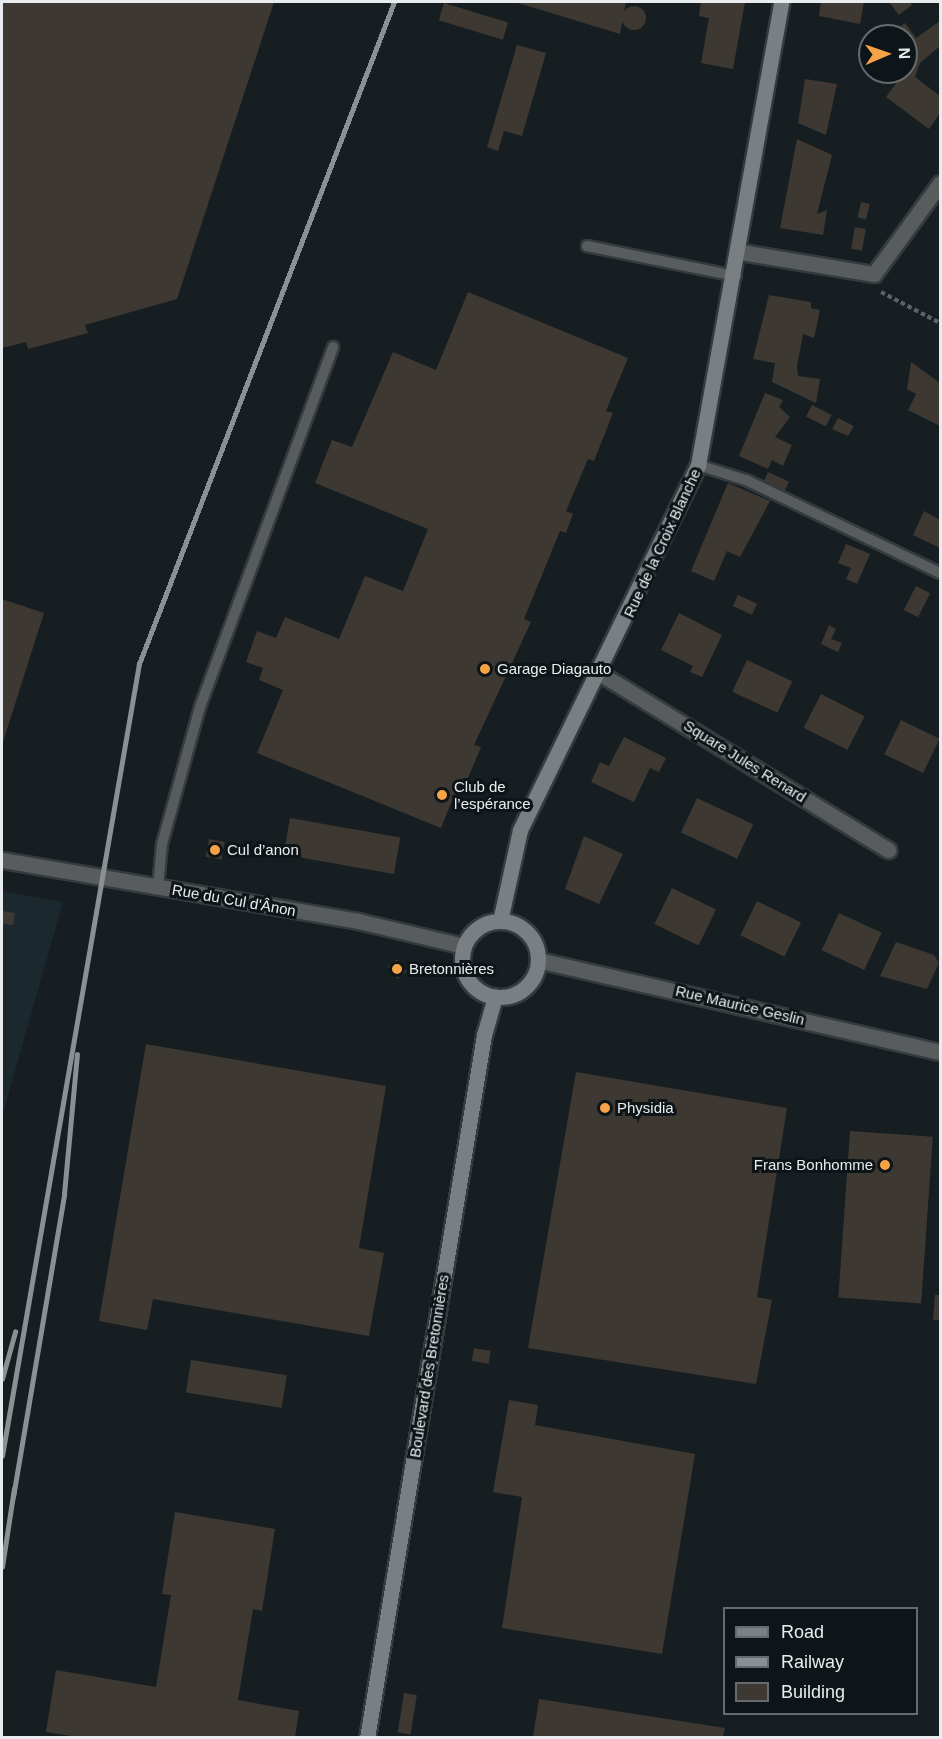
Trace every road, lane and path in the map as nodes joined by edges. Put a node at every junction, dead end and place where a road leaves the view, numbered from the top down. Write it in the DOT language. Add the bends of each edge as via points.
graph roads {
  1 [pos="781,2"];
  2 [pos="940,183"];
  3 [pos="587,246"];
  4 [pos="741,252"];
  5 [pos="736,276"];
  6 [pos="883,297"];
  7 [pos="940,323"];
  8 [pos="333,347"];
  9 [pos="698,465"];
  10 [pos="940,573"];
  11 [pos="601,674"];
  12 [pos="888,850"];
  13 [pos="2,860"];
  14 [pos="158,887"];
  15 [pos="500,921"];
  16 [pos="464,946"];
  17 [pos="538,960"];
  18 [pos="495,997"];
  19 [pos="940,1052"];
  20 [pos="367,1737"];
  1 -- 4 [label="street, Rue de la Croix Blanche"];
  2 -- 4 [label="street" via="874,274"];
  3 -- 5 [label="lane"];
  4 -- 5 [label="street, Rue de la Croix Blanche"];
  5 -- 9 [label="street, Rue de la Croix Blanche"];
  6 -- 7 [label="path"];
  8 -- 14 [label="lane" via="200,707 162,844"];
  9 -- 10 [label="lane" via="746,480"];
  9 -- 11 [label="street, Rue de la Croix Blanche"];
  11 -- 12 [label="street, Square Jules Renard"];
  11 -- 15 [label="street, Rue de la Croix Blanche" via="520,830"];
  13 -- 14 [label="street, Rue du Cul d'Ânon"];
  14 -- 16 [label="street, Rue du Cul d'Ânon"];
  15 -- 16 [label="street" via="474,931"];
  15 -- 17 [label="street" via="531,937"];
  16 -- 18 [label="street" via="470,982"];
  17 -- 18 [label="street" via="525,987"];
  17 -- 19 [label="street, Rue Maurice Geslin"];
  18 -- 20 [label="street, Boulevard des Bretonnières" via="482,1046"];
}
